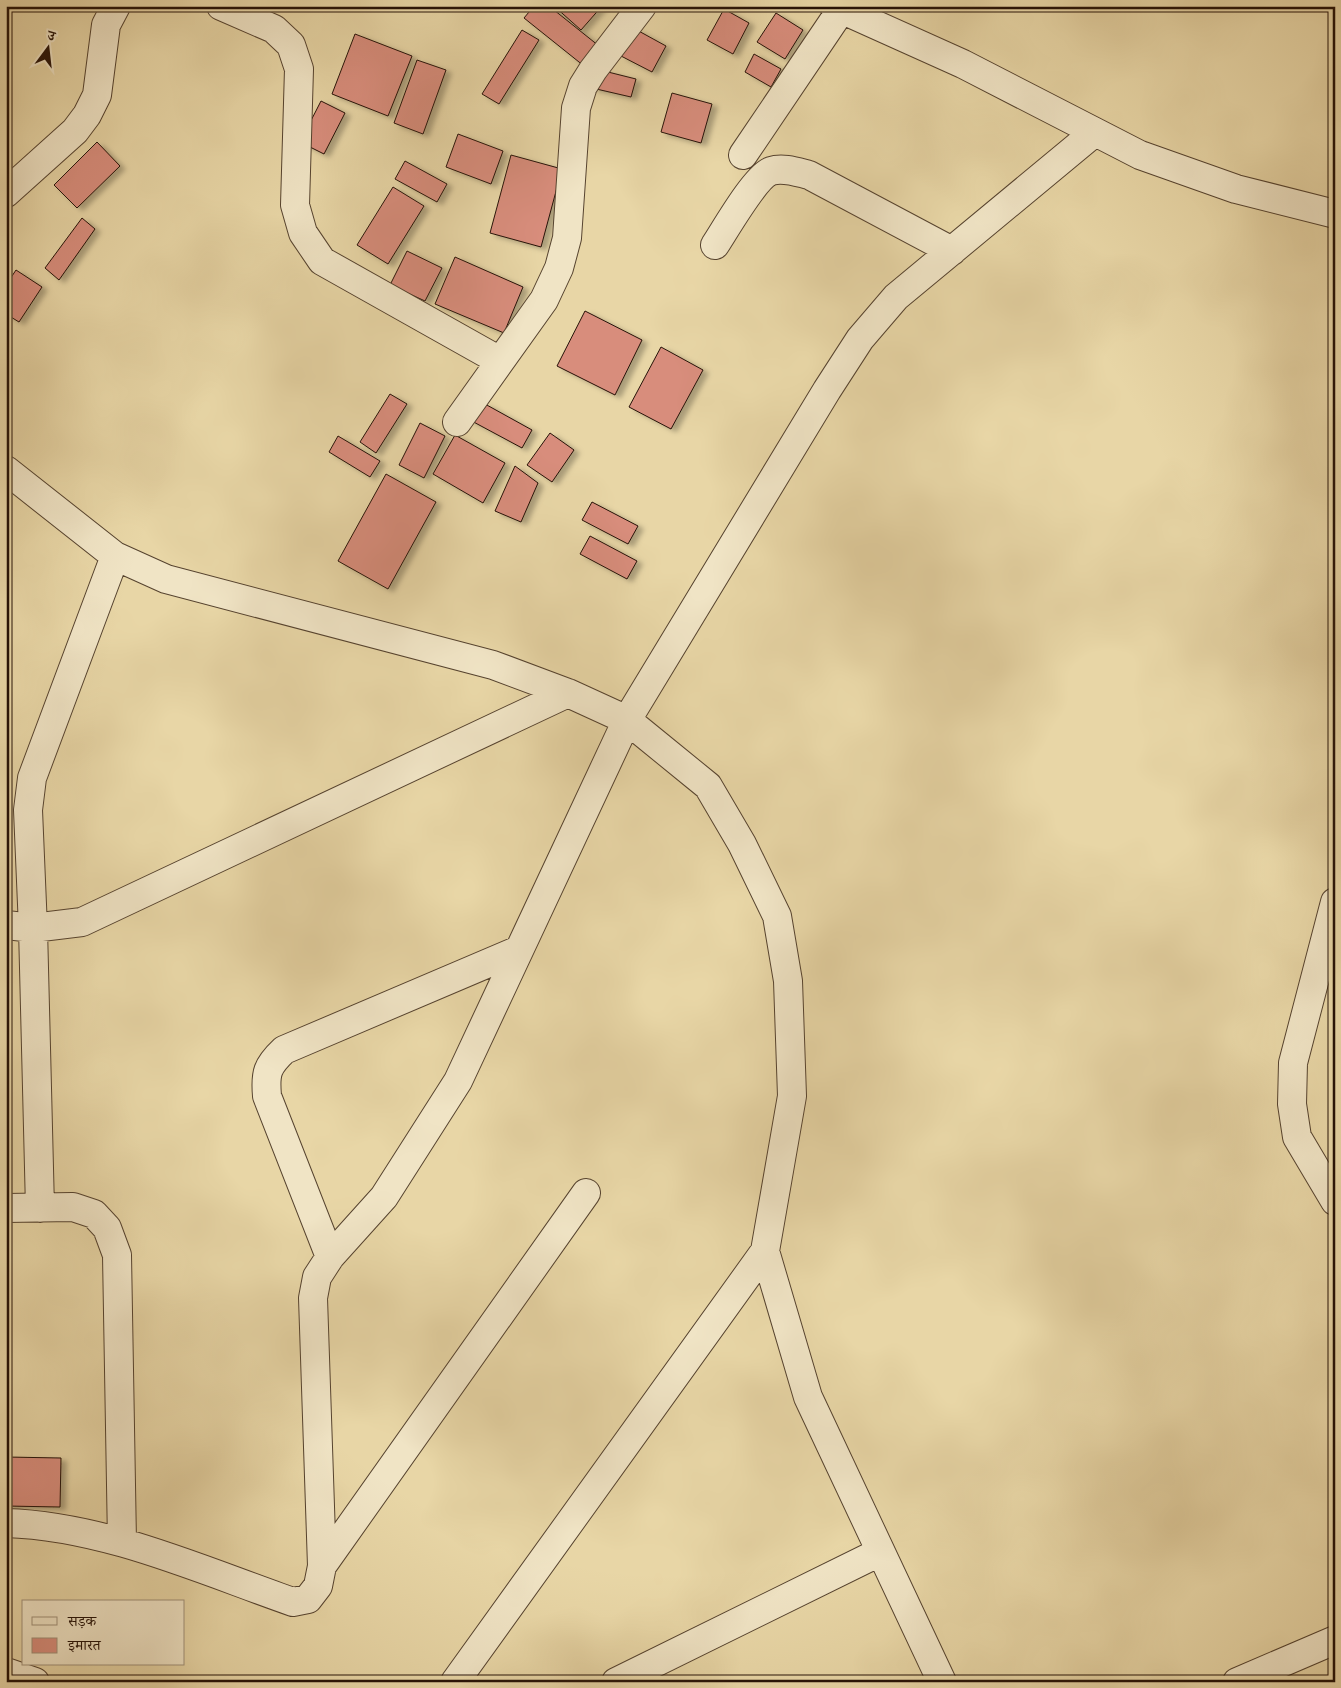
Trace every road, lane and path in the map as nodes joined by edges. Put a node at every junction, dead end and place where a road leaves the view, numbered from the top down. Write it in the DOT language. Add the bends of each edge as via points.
graph roads {
  1 [pos="116,6"];
  2 [pos="221,6"];
  3 [pos="642,6"];
  4 [pos="838,8"];
  5 [pos="1095,132"];
  6 [pos="743,155"];
  7 [pos="6,193"];
  8 [pos="1335,214"];
  9 [pos="715,245"];
  10 [pos="952,251"];
  11 [pos="500,361"];
  12 [pos="457,422"];
  13 [pos="6,470"];
  14 [pos="115,556"];
  15 [pos="568,693"];
  16 [pos="626,720"];
  17 [pos="1335,902"];
  18 [pos="6,925"];
  19 [pos="33,928"];
  20 [pos="520,950"];
  21 [pos="586,1193"];
  22 [pos="1335,1201"];
  23 [pos="6,1208"];
  24 [pos="40,1208"];
  25 [pos="765,1251"];
  26 [pos="330,1257"];
  27 [pos="6,1523"];
  28 [pos="122,1542"];
  29 [pos="880,1552"];
  30 [pos="322,1566"];
  31 [pos="1335,1640"];
  32 [pos="6,1672"];
  33 [pos="35,1682"];
  34 [pos="455,1682"];
  35 [pos="616,1682"];
  36 [pos="942,1682"];
  37 [pos="1237,1682"];
  1 -- 7 [label="street" via="106,25 97,95 87,115 75,131"];
  2 -- 11 [label="street" via="274,30 291,46 299,69 295,205 303,233 322,261"];
  3 -- 11 [label="street" via="583,86 576,108 567,238 559,268 544,300"];
  4 -- 5 [label="street" via="963,64"];
  4 -- 6 [label="street"];
  5 -- 8 [label="street" via="1140,155 1236,189"];
  5 -- 10 [label="street"];
  9 -- 10 [label="street" via="758,181 770,171 788,169 809,175"];
  10 -- 16 [label="street" via="896,297 860,339"];
  11 -- 12 [label="street"];
  13 -- 14 [label="street"];
  14 -- 15 [label="street" via="166,579 493,665"];
  14 -- 19 [label="street" via="32,778 28,810"];
  15 -- 16 [label="street"];
  15 -- 19 [label="street" via="82,922"];
  16 -- 20 [label="street"];
  16 -- 25 [label="street" via="708,786 742,844 777,916 788,981 792,1096"];
  17 -- 22 [label="street" via="1293,1063 1292,1104 1297,1137"];
  18 -- 19 [label="street"];
  19 -- 24 [label="street"];
  20 -- 26 [label="street" via="458,1081 384,1197"];
  20 -- 26 [label="street" via="284,1050 273,1060 266,1078 267,1096"];
  21 -- 30 [label="street"];
  23 -- 24 [label="street"];
  24 -- 28 [label="street" via="73,1207 94,1214 107,1228 117,1255"];
  25 -- 29 [label="street" via="808,1397"];
  25 -- 34 [label="street"];
  26 -- 30 [label="street" via="317,1277 313,1298"];
  27 -- 28 [label="street" via="65,1530"];
  28 -- 30 [label="street" via="293,1602 308,1600 318,1586"];
  29 -- 35 [label="street"];
  29 -- 36 [label="street"];
  31 -- 37 [label="street"];
  32 -- 33 [label="street"];
}
